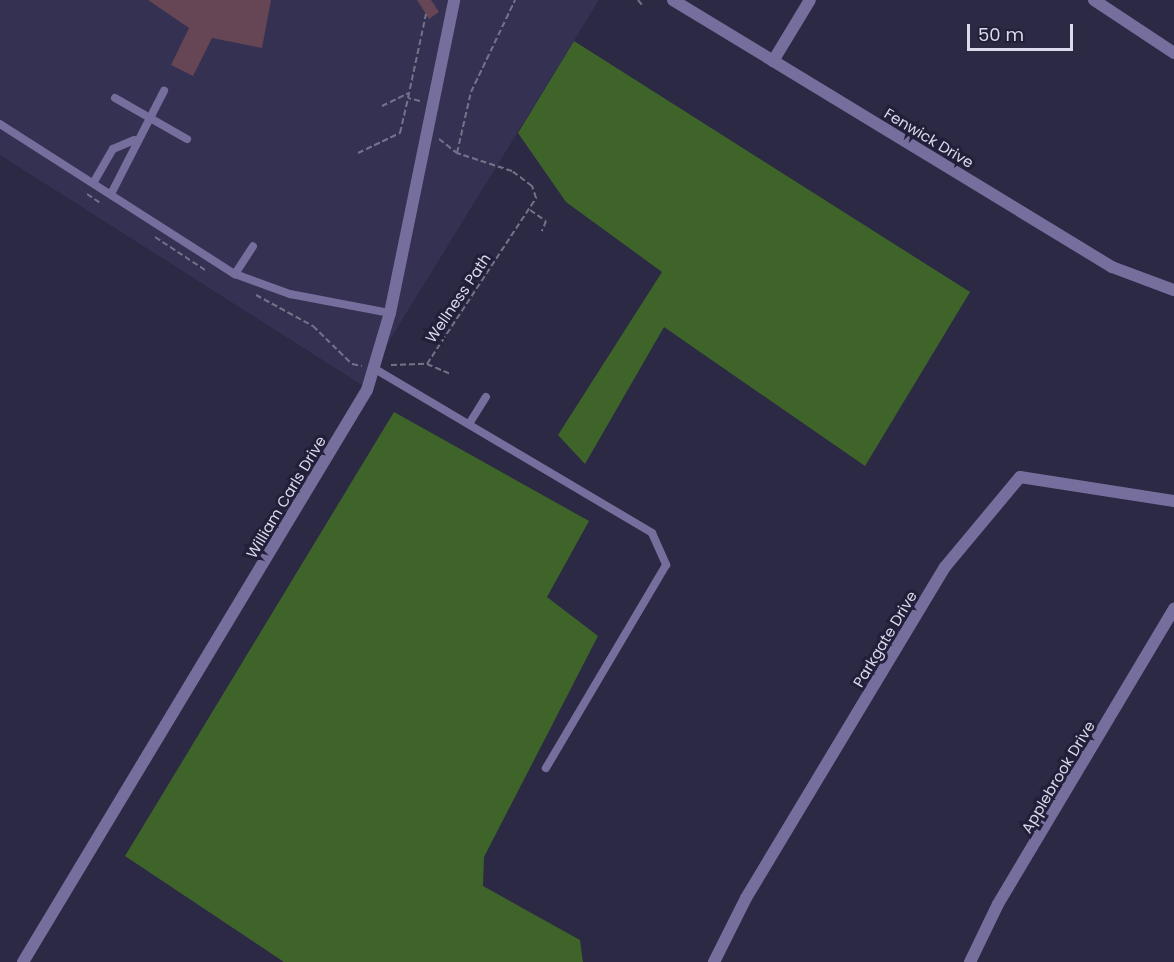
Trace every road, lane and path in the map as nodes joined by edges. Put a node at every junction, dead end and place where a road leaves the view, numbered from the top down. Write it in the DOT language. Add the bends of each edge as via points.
graph roads {
  1 [pos="454,0"];
  2 [pos="515,0"];
  3 [pos="638,0"];
  4 [pos="673,0"];
  5 [pos="810,0"];
  6 [pos="1094,0"];
  7 [pos="642,5"];
  8 [pos="1174,53"];
  9 [pos="773,61"];
  10 [pos="164,91"];
  11 [pos="409,93"];
  12 [pos="115,98"];
  13 [pos="408,98"];
  14 [pos="382,106"];
  15 [pos="150,114"];
  16 [pos="0,124"];
  17 [pos="187,139"];
  18 [pos="134,140"];
  19 [pos="358,153"];
  20 [pos="95,180"];
  21 [pos="78,187"];
  22 [pos="112,192"];
  23 [pos="108,206"];
  24 [pos="529,209"];
  25 [pos="542,231"];
  26 [pos="153,236"];
  27 [pos="254,246"];
  28 [pos="208,271"];
  29 [pos="235,274"];
  30 [pos="1174,290"];
  31 [pos="250,291"];
  32 [pos="390,313"];
  33 [pos="427,364"];
  34 [pos="376,368"];
  35 [pos="451,374"];
  36 [pos="486,397"];
  37 [pos="469,424"];
  38 [pos="1174,501"];
  39 [pos="1174,609"];
  40 [pos="546,768"];
  41 [pos="23,962"];
  42 [pos="714,962"];
  43 [pos="970,962"];
  1 -- 32 [label="street, William Carls Drive"];
  2 -- 24 [label="path" via="471,92 457,153 526,179 536,192"];
  3 -- 7 [label="path"];
  4 -- 9 [label="street, Fenwick Drive"];
  5 -- 9 [label="street"];
  6 -- 8 [label="street"];
  9 -- 30 [label="street, Fenwick Drive" via="1112,267"];
  10 -- 15 [label="lane"];
  11 -- 14 [label="path"];
  12 -- 15 [label="lane"];
  13 -- 19 [label="path" via="400,133"];
  15 -- 17 [label="lane"];
  15 -- 18 [label="lane"];
  16 -- 20 [label="lane"];
  18 -- 20 [label="lane" via="113,149"];
  18 -- 22 [label="lane"];
  20 -- 22 [label="lane"];
  21 -- 23 [label="path"];
  22 -- 29 [label="lane"];
  24 -- 25 [label="path" via="546,221"];
  24 -- 33 [label="path, Wellness Path"];
  26 -- 28 [label="path"];
  27 -- 29 [label="lane"];
  29 -- 32 [label="lane" via="290,294"];
  31 -- 34 [label="path, Wellness Path" via="313,326 351,364"];
  32 -- 34 [label="street, William Carls Drive"];
  33 -- 34 [label="path, Wellness Path"];
  33 -- 35 [label="path"];
  34 -- 37 [label="lane"];
  34 -- 41 [label="street, William Carls Drive"];
  36 -- 37 [label="lane"];
  37 -- 40 [label="lane" via="652,533 666,565"];
  38 -- 42 [label="street, Parkgate Drive" via="1020,477 945,567 746,898"];
  39 -- 43 [label="street, Applebrook Drive" via="998,904"];
}
